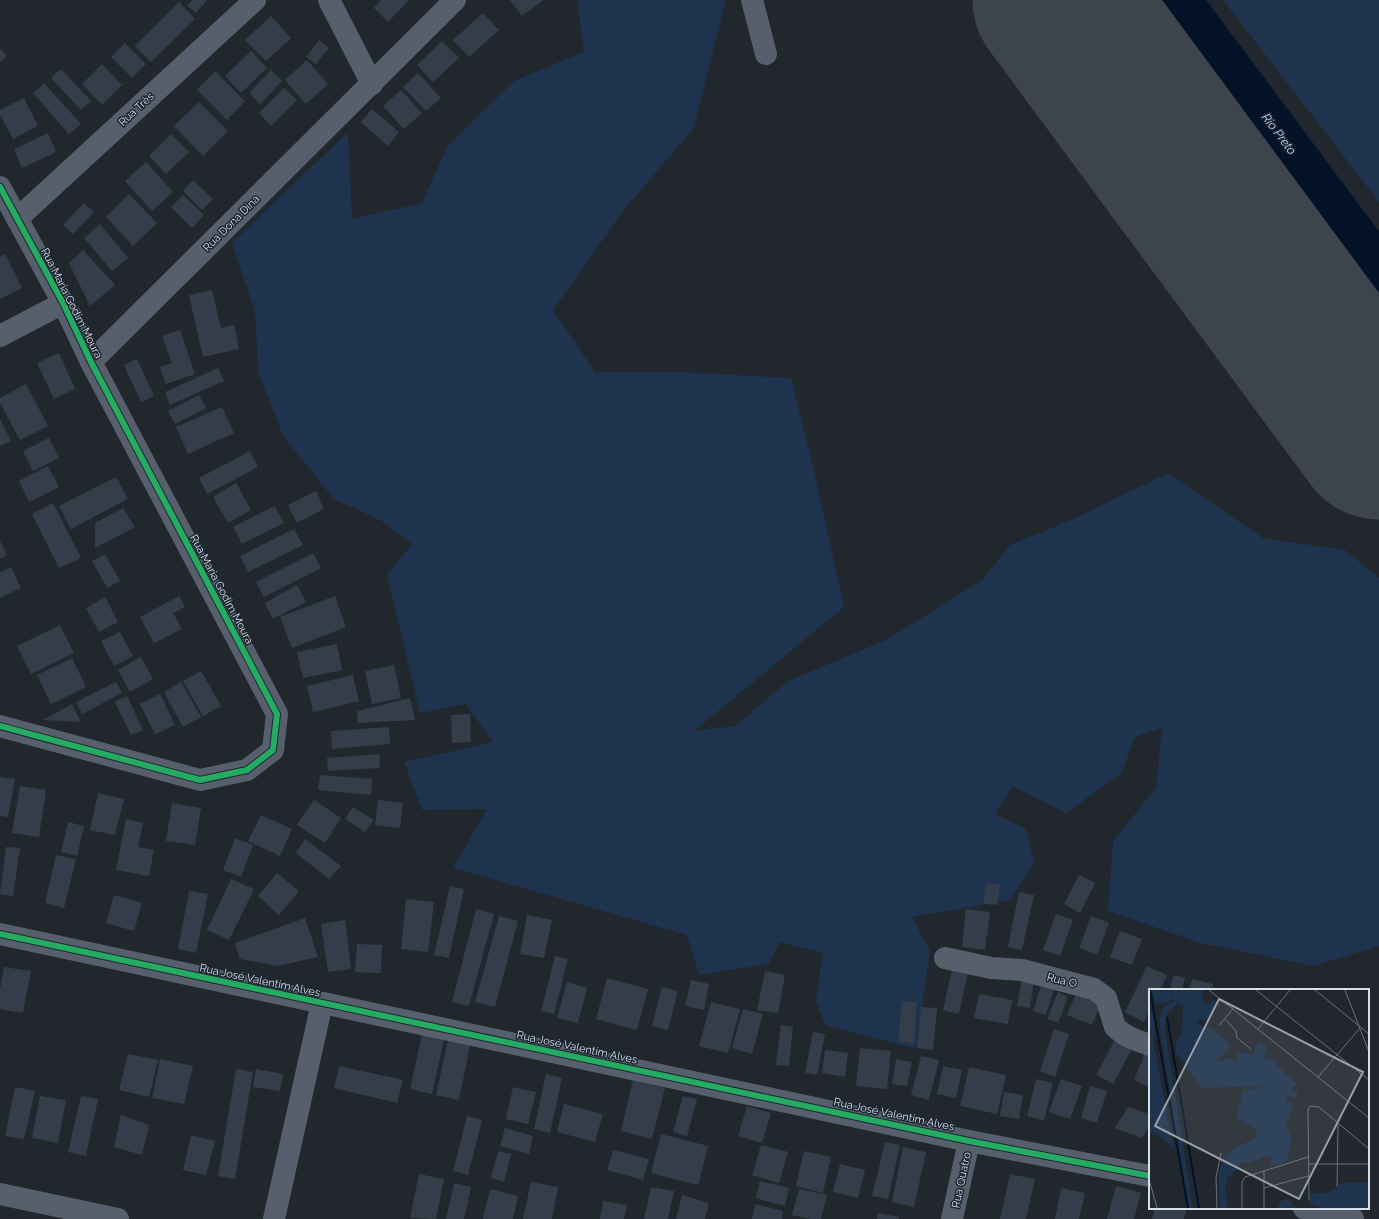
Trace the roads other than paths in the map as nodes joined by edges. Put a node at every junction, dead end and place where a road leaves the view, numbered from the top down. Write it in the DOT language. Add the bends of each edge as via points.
graph roads {
  1 [pos="255,0"];
  2 [pos="329,0"];
  3 [pos="455,0"];
  4 [pos="752,0"];
  5 [pos="766,54"];
  6 [pos="372,84"];
  7 [pos="0,187"];
  8 [pos="17,219"];
  9 [pos="63,303"];
  10 [pos="0,336"];
  11 [pos="91,362"];
  12 [pos="0,726"];
  13 [pos="0,934"];
  14 [pos="945,958"];
  15 [pos="322,1004"];
  16 [pos="1149,1045"];
  17 [pos="969,1141"];
  18 [pos="1149,1176"];
  19 [pos="0,1194"];
  20 [pos="1308,1209"];
  21 [pos="118,1219"];
  22 [pos="274,1219"];
  23 [pos="952,1219"];
  24 [pos="1353,1219"];
  1 -- 8 [label="street, Rua Três"];
  2 -- 6 [label="street"];
  3 -- 6 [label="street, Rua Dona Dina"];
  4 -- 5 [label="street"];
  6 -- 11 [label="street, Rua Dona Dina"];
  7 -- 8 [label="street, Rua Maria Godim Moura"];
  8 -- 9 [label="street, Rua Maria Godim Moura"];
  9 -- 10 [label="street"];
  9 -- 11 [label="street, Rua Maria Godim Moura"];
  11 -- 12 [label="street, Rua Maria Godim Moura" via="277,714 273,750 246,770 200,780"];
  13 -- 15 [label="street, Rua José Valentim Alves"];
  14 -- 16 [label="street, Rua O" via="991,968 1022,970 1094,989 1106,998 1115,1027 1126,1036"];
  15 -- 17 [label="street, Rua José Valentim Alves"];
  15 -- 22 [label="street"];
  17 -- 18 [label="street, Rua José Valentim Alves"];
  17 -- 23 [label="street, Rua Quatro"];
  19 -- 21 [label="street"];
  20 -- 24 [label="street"];
}
